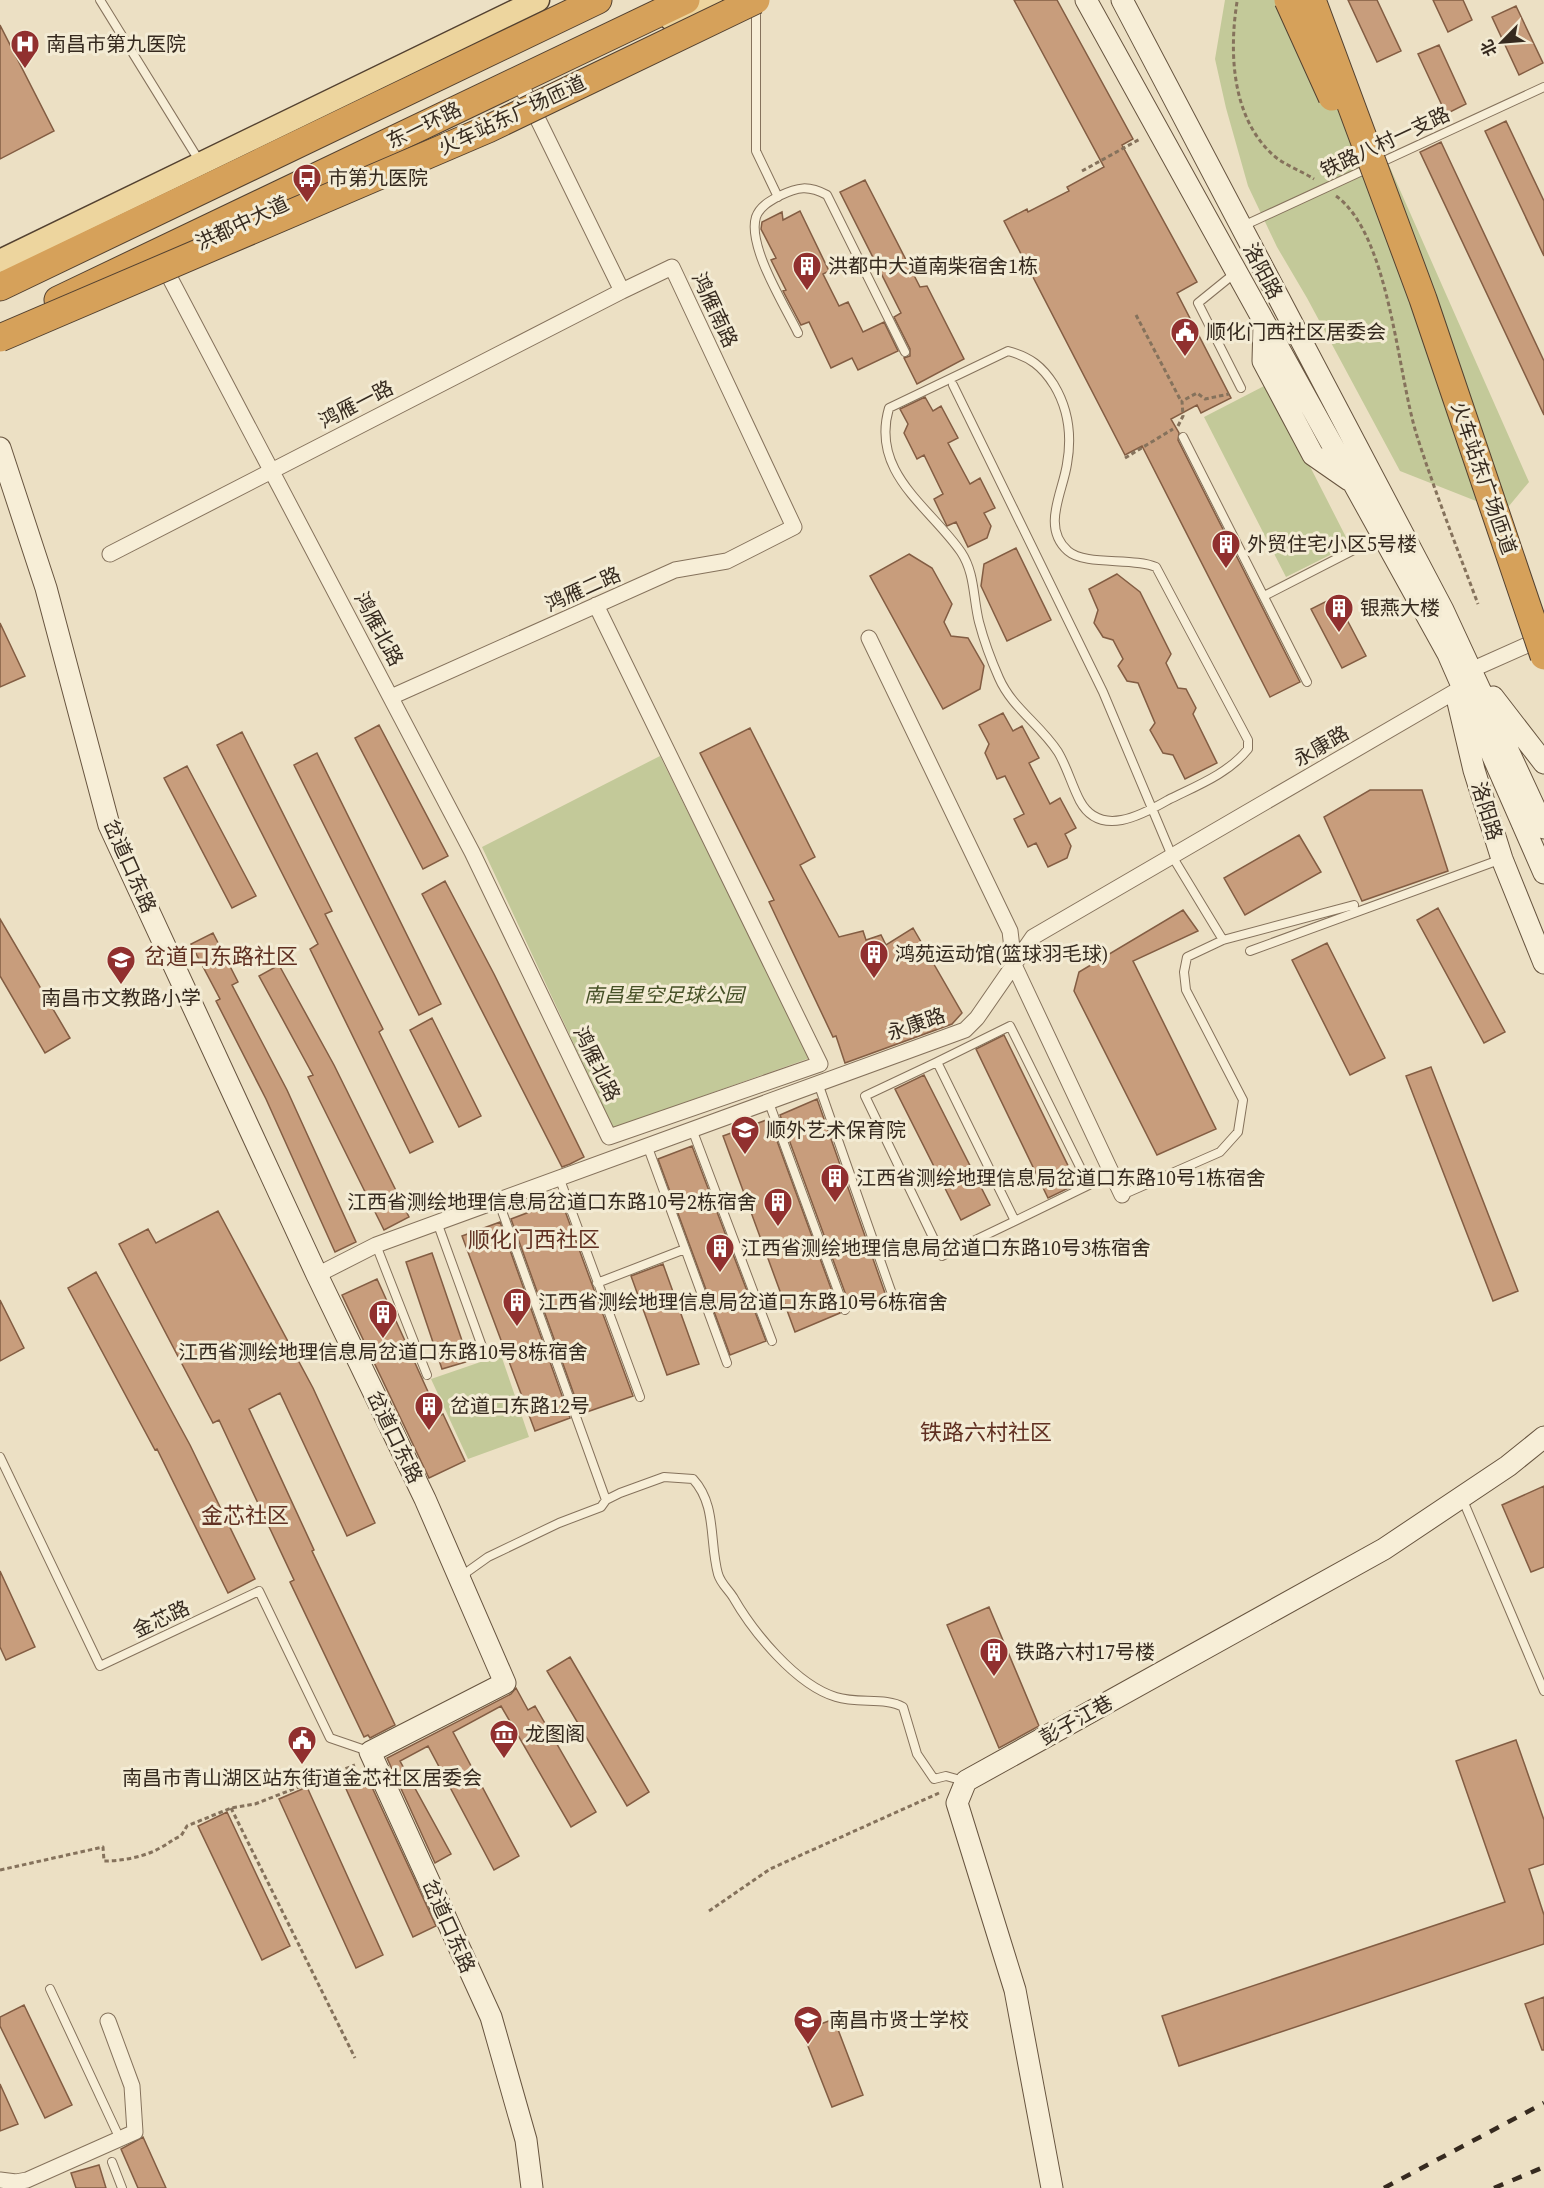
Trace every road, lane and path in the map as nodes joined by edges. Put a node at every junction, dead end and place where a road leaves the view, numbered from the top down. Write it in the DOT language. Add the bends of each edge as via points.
graph roads {
  1 [pos="100,0"];
  2 [pos="586,0"];
  3 [pos="598,0"];
  4 [pos="686,0"];
  5 [pos="711,0"];
  6 [pos="756,0"];
  7 [pos="761,0"];
  8 [pos="1086,0"];
  9 [pos="1122,0"];
  10 [pos="1288,0"];
  11 [pos="1312,0"];
  12 [pos="1236,2"];
  13 [pos="533,8"];
  14 [pos="1544,87"];
  15 [pos="523,89"];
  16 [pos="1158,130"];
  17 [pos="201,163"];
  18 [pos="1082,171"];
  19 [pos="1325,188"];
  20 [pos="778,197"];
  21 [pos="1240,227"];
  22 [pos="0,261"];
  23 [pos="161,261"];
  24 [pos="1237,273"];
  25 [pos="0,287"];
  26 [pos="621,291"];
  27 [pos="1424,299"];
  28 [pos="1136,315"];
  29 [pos="0,328"];
  30 [pos="798,333"];
  31 [pos="0,338"];
  32 [pos="905,352"];
  33 [pos="953,385"];
  34 [pos="1241,388"];
  35 [pos="1182,402"];
  36 [pos="1183,437"];
  37 [pos="0,448"];
  38 [pos="1125,458"];
  39 [pos="272,471"];
  40 [pos="794,527"];
  41 [pos="1382,536"];
  42 [pos="110,554"];
  43 [pos="1264,596"];
  44 [pos="1478,604"];
  45 [pos="596,605"];
  46 [pos="1544,637"];
  47 [pos="869,638"];
  48 [pos="1440,652"];
  49 [pos="1544,656"];
  50 [pos="1472,670"];
  51 [pos="1307,682"];
  52 [pos="1456,692"];
  53 [pos="391,697"];
  54 [pos="1544,763"];
  55 [pos="1152,809"];
  56 [pos="1544,828"];
  57 [pos="1172,856"];
  58 [pos="1502,859"];
  59 [pos="1544,873"];
  60 [pos="1354,905"];
  61 [pos="1223,940"];
  62 [pos="1250,951"];
  63 [pos="1544,963"];
  64 [pos="1014,965"];
  65 [pos="937,1062"];
  66 [pos="818,1081"];
  67 [pos="767,1100"];
  68 [pos="692,1128"];
  69 [pos="646,1145"];
  70 [pos="1113,1175"];
  71 [pos="559,1177"];
  72 [pos="1089,1185"];
  73 [pos="1122,1195"];
  74 [pos="498,1200"];
  75 [pos="1016,1221"];
  76 [pos="437,1222"];
  77 [pos="376,1245"];
  78 [pos="685,1250"];
  79 [pos="317,1275"];
  80 [pos="597,1283"];
  81 [pos="892,1294"];
  82 [pos="845,1310"];
  83 [pos="772,1341"];
  84 [pos="484,1352"];
  85 [pos="727,1363"];
  86 [pos="427,1375"];
  87 [pos="640,1397"];
  88 [pos="1544,1437"];
  89 [pos="0,1457"];
  90 [pos="1462,1497"];
  91 [pos="606,1500"];
  92 [pos="462,1584"];
  93 [pos="1544,1690"];
  94 [pos="370,1752"];
  95 [pos="966,1781"];
  96 [pos="231,1808"];
  97 [pos="0,1870"];
  98 [pos="709,1911"];
  99 [pos="50,1989"];
  100 [pos="108,2021"];
  101 [pos="355,2058"];
  102 [pos="120,2139"];
  103 [pos="112,2162"];
  104 [pos="0,2180"];
  105 [pos="122,2188"];
  106 [pos="532,2188"];
  107 [pos="1052,2188"];
  1 -- 17 [label="lane"];
  2 -- 13 [label="main road"];
  3 -- 13 [label="highway, 东一环路"];
  4 -- 29 [label="highway, 东一环路"];
  5 -- 15 [label="main road, 洪都中大道"];
  6 -- 31 [label="highway, 火车站东广场匝道, bridge" via="488,129"];
  7 -- 20 [label="lane" via="756,14 756,151"];
  8 -- 16 [label="street, 洛阳路"];
  9 -- 21 [label="street, 洛阳路"];
  10 -- 27 [label="highway, 火车站东广场匝道, bridge"];
  11 -- 27 [label="highway, 火车站东广场匝道, bridge"];
  12 -- 19 [label="path" via="1233,29 1239,101 1254,133 1271,154"];
  13 -- 17 [label="main road"];
  13 -- 25 [label="highway, 东一环路"];
  14 -- 19 [label="lane, 铁路八村一支路"];
  15 -- 23 [label="main road, 洪都中大道"];
  15 -- 26 [label="street"];
  16 -- 18 [label="path"];
  16 -- 24 [label="street, 洛阳路"];
  17 -- 22 [label="main road"];
  19 -- 21 [label="lane, 铁路八村一支路"];
  19 -- 44 [label="path" via="1342,200 1374,254 1416,434"];
  20 -- 30 [label="lane" via="756,215 754,229 757,247"];
  20 -- 32 [label="lane" via="808,187 827,195"];
  21 -- 50 [label="street, 洛阳路"];
  23 -- 31 [label="main road, 洪都中大道"];
  23 -- 39 [label="street, 鸿雁北路"];
  24 -- 34 [label="lane" via="1198,303"];
  24 -- 41 [label="street, 洛阳路"];
  26 -- 39 [label="street, 鸿雁一路"];
  26 -- 40 [label="street, 鸿雁南路" via="672,267"];
  27 -- 49 [label="highway, 火车站东广场匝道, bridge"];
  28 -- 35 [label="path"];
  33 -- 55 [label="lane" via="1104,692"];
  34 -- 35 [label="path" via="1204,399 1197,393"];
  35 -- 38 [label="path" via="1183,416 1178,425"];
  36 -- 43 [label="lane"];
  37 -- 79 [label="street, 岔道口东路" via="46,588 110,825"];
  39 -- 42 [label="street, 鸿雁一路"];
  39 -- 53 [label="street, 鸿雁北路"];
  40 -- 45 [label="street, 鸿雁二路" via="727,561 675,570"];
  41 -- 43 [label="lane"];
  41 -- 48 [label="street, 洛阳路"];
  43 -- 51 [label="lane"];
  45 -- 53 [label="street, 鸿雁二路"];
  45 -- 53 [label="street, 鸿雁北路" via="820,1064 609,1137 472,852"];
  46 -- 50 [label="street"];
  47 -- 64 [label="street" via="1010,931"];
  48 -- 52 [label="street, 洛阳路"];
  48 -- 59 [label="street, 洛阳路"];
  50 -- 54 [label="street, 洛阳路"];
  50 -- 56 [label="street, 洛阳路"];
  52 -- 57 [label="street, 永康路"];
  52 -- 58 [label="street, 洛阳路" via="1474,770"];
  55 -- 55 [label="lane" via="1227,770 1248,748 1248,740 1156,567 1145,562 1083,557 1069,552 1062,544 1056,530 1056,507 1067,466 1068,419 1060,395 1045,372 1026,356 1008,351 894,404 887,414 892,462 911,496 968,565 987,649 1013,703 1037,723 1058,753 1088,812 1105,822 1124,820"];
  55 -- 57 [label="lane"];
  57 -- 61 [label="lane"];
  57 -- 64 [label="street, 永康路" via="1033,937"];
  58 -- 62 [label="lane"];
  58 -- 63 [label="street, 洛阳路"];
  60 -- 61 [label="lane"];
  61 -- 73 [label="lane" via="1187,957 1184,972 1186,990 1243,1100 1238,1132 1220,1152"];
  64 -- 66 [label="street, 永康路" via="965,1030"];
  64 -- 70 [label="street"];
  65 -- 72 [label="lane" via="1010,1026"];
  65 -- 75 [label="lane"];
  65 -- 75 [label="lane" via="865,1096 942,1256"];
  66 -- 67 [label="street, 永康路"];
  66 -- 81 [label="lane"];
  67 -- 68 [label="street, 永康路"];
  67 -- 82 [label="lane"];
  68 -- 69 [label="street, 永康路"];
  68 -- 83 [label="lane"];
  69 -- 71 [label="street, 永康路"];
  69 -- 78 [label="lane"];
  70 -- 72 [label="lane"];
  70 -- 73 [label="street"];
  71 -- 74 [label="street, 永康路"];
  71 -- 80 [label="lane"];
  72 -- 75 [label="lane"];
  74 -- 76 [label="street, 永康路"];
  74 -- 91 [label="lane"];
  76 -- 77 [label="street, 永康路"];
  76 -- 84 [label="lane"];
  77 -- 79 [label="street, 永康路"];
  77 -- 86 [label="lane"];
  78 -- 80 [label="lane"];
  78 -- 85 [label="lane"];
  79 -- 92 [label="street, 岔道口东路"];
  80 -- 87 [label="lane"];
  88 -- 90 [label="street, 彭子江巷"];
  89 -- 94 [label="lane, 金芯路" via="100,1666 259,1591 330,1738"];
  90 -- 93 [label="lane"];
  90 -- 95 [label="street, 彭子江巷" via="1384,1549"];
  91 -- 92 [label="lane" via="601,1507 488,1557 466,1572"];
  91 -- 95 [label="lane" via="664,1477 693,1479 709,1503 718,1575 724,1587 790,1669 837,1698 895,1702 903,1707 917,1754 934,1779 946,1776"];
  92 -- 94 [label="street, 岔道口东路" via="505,1683"];
  94 -- 96 [label="path" via="359,1763 335,1775 255,1804"];
  94 -- 106 [label="street, 岔道口东路" via="490,2017 526,2140"];
  95 -- 98 [label="path" via="770,1869"];
  95 -- 107 [label="street" via="957,1803 1015,1990"];
  96 -- 97 [label="path" via="187,1826 181,1836 160,1848 120,1861 104,1861 103,1847"];
  96 -- 101 [label="path"];
  99 -- 102 [label="lane"];
  100 -- 102 [label="street" via="134,2096 135,2132"];
  102 -- 104 [label="street" via="27,2180"];
  103 -- 105 [label="lane"];
}
